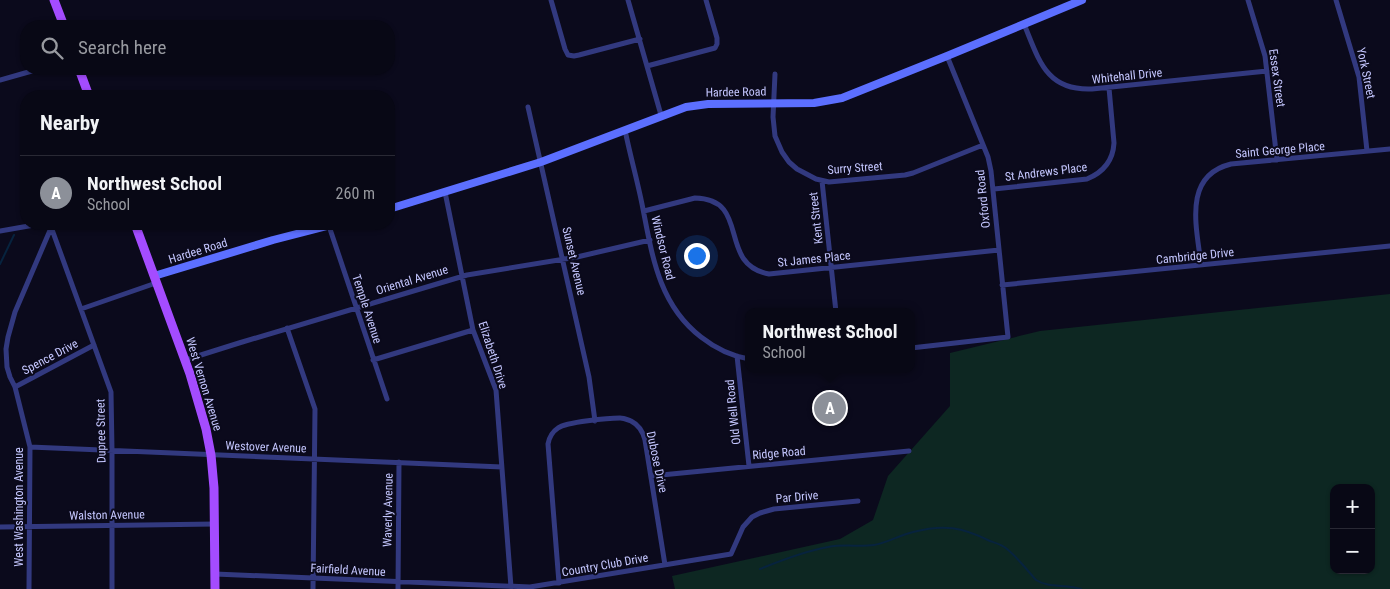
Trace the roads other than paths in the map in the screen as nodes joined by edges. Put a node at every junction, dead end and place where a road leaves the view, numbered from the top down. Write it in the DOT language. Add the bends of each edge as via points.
graph roads {
  1 [pos="54,0"];
  2 [pos="551,0"];
  3 [pos="628,0"];
  4 [pos="706,0"];
  5 [pos="1082,0"];
  6 [pos="1248,0"];
  7 [pos="1336,0"];
  8 [pos="62,20"];
  9 [pos="1024,24"];
  10 [pos="640,39"];
  11 [pos="947,56"];
  12 [pos="647,66"];
  13 [pos="1268,72"];
  14 [pos="20,74"];
  15 [pos="775,74"];
  16 [pos="81,75"];
  17 [pos="0,80"];
  18 [pos="1109,88"];
  19 [pos="87,90"];
  20 [pos="774,103"];
  21 [pos="528,107"];
  22 [pos="661,116"];
  23 [pos="625,130"];
  24 [pos="983,145"];
  25 [pos="1390,149"];
  26 [pos="1367,151"];
  27 [pos="1276,160"];
  28 [pos="541,162"];
  29 [pos="822,181"];
  30 [pos="994,189"];
  31 [pos="445,192"];
  32 [pos="395,207"];
  33 [pos="644,211"];
  34 [pos="20,228"];
  35 [pos="48,230"];
  36 [pos="52,230"];
  37 [pos="137,230"];
  38 [pos="312,230"];
  39 [pos="333,230"];
  40 [pos="0,231"];
  41 [pos="650,240"];
  42 [pos="1390,246"];
  43 [pos="999,250"];
  44 [pos="563,260"];
  45 [pos="1201,265"];
  46 [pos="832,268"];
  47 [pos="461,276"];
  48 [pos="155,279"];
  49 [pos="1002,285"];
  50 [pos="356,308"];
  51 [pos="836,308"];
  52 [pos="81,309"];
  53 [pos="287,328"];
  54 [pos="473,330"];
  55 [pos="94,345"];
  56 [pos="915,348"];
  57 [pos="737,356"];
  58 [pos="745,358"];
  59 [pos="185,360"];
  60 [pos="373,360"];
  61 [pos="15,387"];
  62 [pos="387,399"];
  63 [pos="595,421"];
  64 [pos="30,447"];
  65 [pos="112,450"];
  66 [pos="910,451"];
  67 [pos="211,455"];
  68 [pos="314,458"];
  69 [pos="399,462"];
  70 [pos="502,466"];
  71 [pos="749,466"];
  72 [pos="651,476"];
  73 [pos="858,501"];
  74 [pos="215,524"];
  75 [pos="29,526"];
  76 [pos="112,526"];
  77 [pos="0,527"];
  78 [pos="732,554"];
  79 [pos="665,565"];
  80 [pos="215,574"];
  81 [pos="313,578"];
  82 [pos="398,582"];
  83 [pos="559,583"];
  84 [pos="480,587"];
  85 [pos="511,587"];
  86 [pos="29,589"];
  87 [pos="112,589"];
  88 [pos="214,589"];
  89 [pos="313,589"];
  90 [pos="398,589"];
  1 -- 8 [label="main road"];
  2 -- 10 [label="street" via="568,54 579,56"];
  3 -- 10 [label="street"];
  4 -- 12 [label="street" via="717,38 715,48"];
  5 -- 9 [label="street, Hardee Road"];
  6 -- 13 [label="street, Essex Street"];
  7 -- 26 [label="street, York Street" via="1359,77"];
  9 -- 11 [label="street, Hardee Road"];
  9 -- 18 [label="street, Whitehall Drive" via="1041,65 1054,80 1076,89"];
  10 -- 12 [label="street"];
  11 -- 20 [label="street, Hardee Road" via="842,98 814,103"];
  11 -- 24 [label="street, Oxford Road"];
  12 -- 22 [label="street"];
  13 -- 18 [label="street, Whitehall Drive"];
  13 -- 27 [label="street, Essex Street"];
  14 -- 17 [label="street"];
  15 -- 20 [label="street, Surry Street"];
  16 -- 19 [label="main road"];
  18 -- 30 [label="street, St Andrews Place" via="1114,150 1100,172 1087,179"];
  20 -- 22 [label="street, Hardee Road" via="697,105"];
  20 -- 29 [label="street, Surry Street" via="773,130 782,152 797,169"];
  21 -- 28 [label="street, Sunset Avenue"];
  22 -- 23 [label="street, Hardee Road"];
  23 -- 28 [label="street, Hardee Road"];
  23 -- 33 [label="street, Windsor Road"];
  24 -- 29 [label="street, Surry Street" via="905,175"];
  24 -- 30 [label="street, Oxford Road"];
  25 -- 26 [label="street, Saint George Place"];
  26 -- 27 [label="street, Saint George Place"];
  27 -- 45 [label="street, Saint George Place" via="1225,166 1215,170 1203,182 1195,203"];
  28 -- 31 [label="street, Hardee Road"];
  28 -- 44 [label="street, Sunset Avenue"];
  29 -- 46 [label="street, Kent Street"];
  30 -- 43 [label="street, Oxford Road"];
  31 -- 32 [label="street, Hardee Road"];
  31 -- 47 [label="street, Elizabeth Drive"];
  33 -- 41 [label="street, Windsor Road"];
  33 -- 46 [label="street, St James Place" via="695,198 708,200 728,216 742,257 750,267 769,274"];
  34 -- 40 [label="street"];
  35 -- 61 [label="street, West Washington Avenue" via="8,337 6,363"];
  36 -- 52 [label="street, Dupree Street"];
  37 -- 48 [label="main road, West Vernon Avenue"];
  38 -- 48 [label="street, Hardee Road"];
  39 -- 50 [label="street, Temple Avenue"];
  41 -- 44 [label="street, Oriental Avenue"];
  41 -- 57 [label="street, Windsor Road" via="660,281 674,309 708,342"];
  42 -- 45 [label="street, Cambridge Drive"];
  43 -- 46 [label="street, St James Place"];
  43 -- 49 [label="street, Oxford Road"];
  44 -- 47 [label="street, Oriental Avenue"];
  44 -- 63 [label="street, Sunset Avenue" via="589,376"];
  45 -- 49 [label="street, Cambridge Drive"];
  46 -- 51 [label="street, Kent Street"];
  47 -- 50 [label="street, Oriental Avenue"];
  47 -- 54 [label="street, Elizabeth Drive"];
  48 -- 52 [label="street, Hardee Road"];
  48 -- 59 [label="main road, West Vernon Avenue"];
  49 -- 56 [label="street, Oxford Road" via="1008,338"];
  50 -- 53 [label="street, Oriental Avenue"];
  50 -- 60 [label="street, Temple Avenue"];
  52 -- 55 [label="street, Dupree Street"];
  53 -- 59 [label="street, Oriental Avenue"];
  53 -- 68 [label="street" via="315,409"];
  54 -- 60 [label="street"];
  54 -- 70 [label="street, Elizabeth Drive" via="496,390"];
  55 -- 61 [label="street, Spence Drive"];
  55 -- 65 [label="street, Dupree Street" via="111,392"];
  57 -- 58 [label="street, Windsor Road"];
  57 -- 71 [label="street, Old Well Road"];
  59 -- 67 [label="main road, West Vernon Avenue" via="200,404"];
  60 -- 62 [label="street, Temple Avenue"];
  61 -- 64 [label="street, West Washington Avenue"];
  63 -- 72 [label="street, Dubose Drive" via="620,418 636,424 643,433"];
  63 -- 83 [label="street, Dubose Drive" via="562,425 549,439"];
  64 -- 65 [label="street, Westover Avenue"];
  64 -- 75 [label="street, West Washington Avenue"];
  65 -- 67 [label="street, Westover Avenue"];
  65 -- 76 [label="street, Dupree Street"];
  66 -- 71 [label="street, Ridge Road"];
  67 -- 68 [label="street, Westover Avenue"];
  67 -- 74 [label="main road, West Vernon Avenue"];
  68 -- 69 [label="street, Westover Avenue"];
  68 -- 81 [label="street"];
  69 -- 70 [label="street, Westover Avenue"];
  69 -- 82 [label="street, Waverly Avenue"];
  70 -- 85 [label="street, Elizabeth Drive"];
  71 -- 72 [label="street, Ridge Road"];
  72 -- 79 [label="street, Dubose Drive"];
  73 -- 78 [label="street, Par Drive" via="760,513 743,527"];
  74 -- 76 [label="street, Walston Avenue"];
  74 -- 80 [label="main road, West Vernon Avenue"];
  75 -- 76 [label="street, Walston Avenue"];
  75 -- 77 [label="street, Walston Avenue"];
  75 -- 86 [label="street, West Washington Avenue"];
  76 -- 87 [label="street, Dupree Street"];
  78 -- 79 [label="street, Country Club Drive"];
  79 -- 83 [label="street, Country Club Drive"];
  80 -- 81 [label="street, Fairfield Avenue"];
  80 -- 88 [label="main road, West Vernon Avenue"];
  81 -- 82 [label="street, Fairfield Avenue"];
  81 -- 89 [label="street"];
  82 -- 84 [label="street, Fairfield Avenue"];
  82 -- 90 [label="street, Waverly Avenue"];
  83 -- 85 [label="street, Country Club Drive"];
  84 -- 85 [label="street, Country Club Drive"];
}
